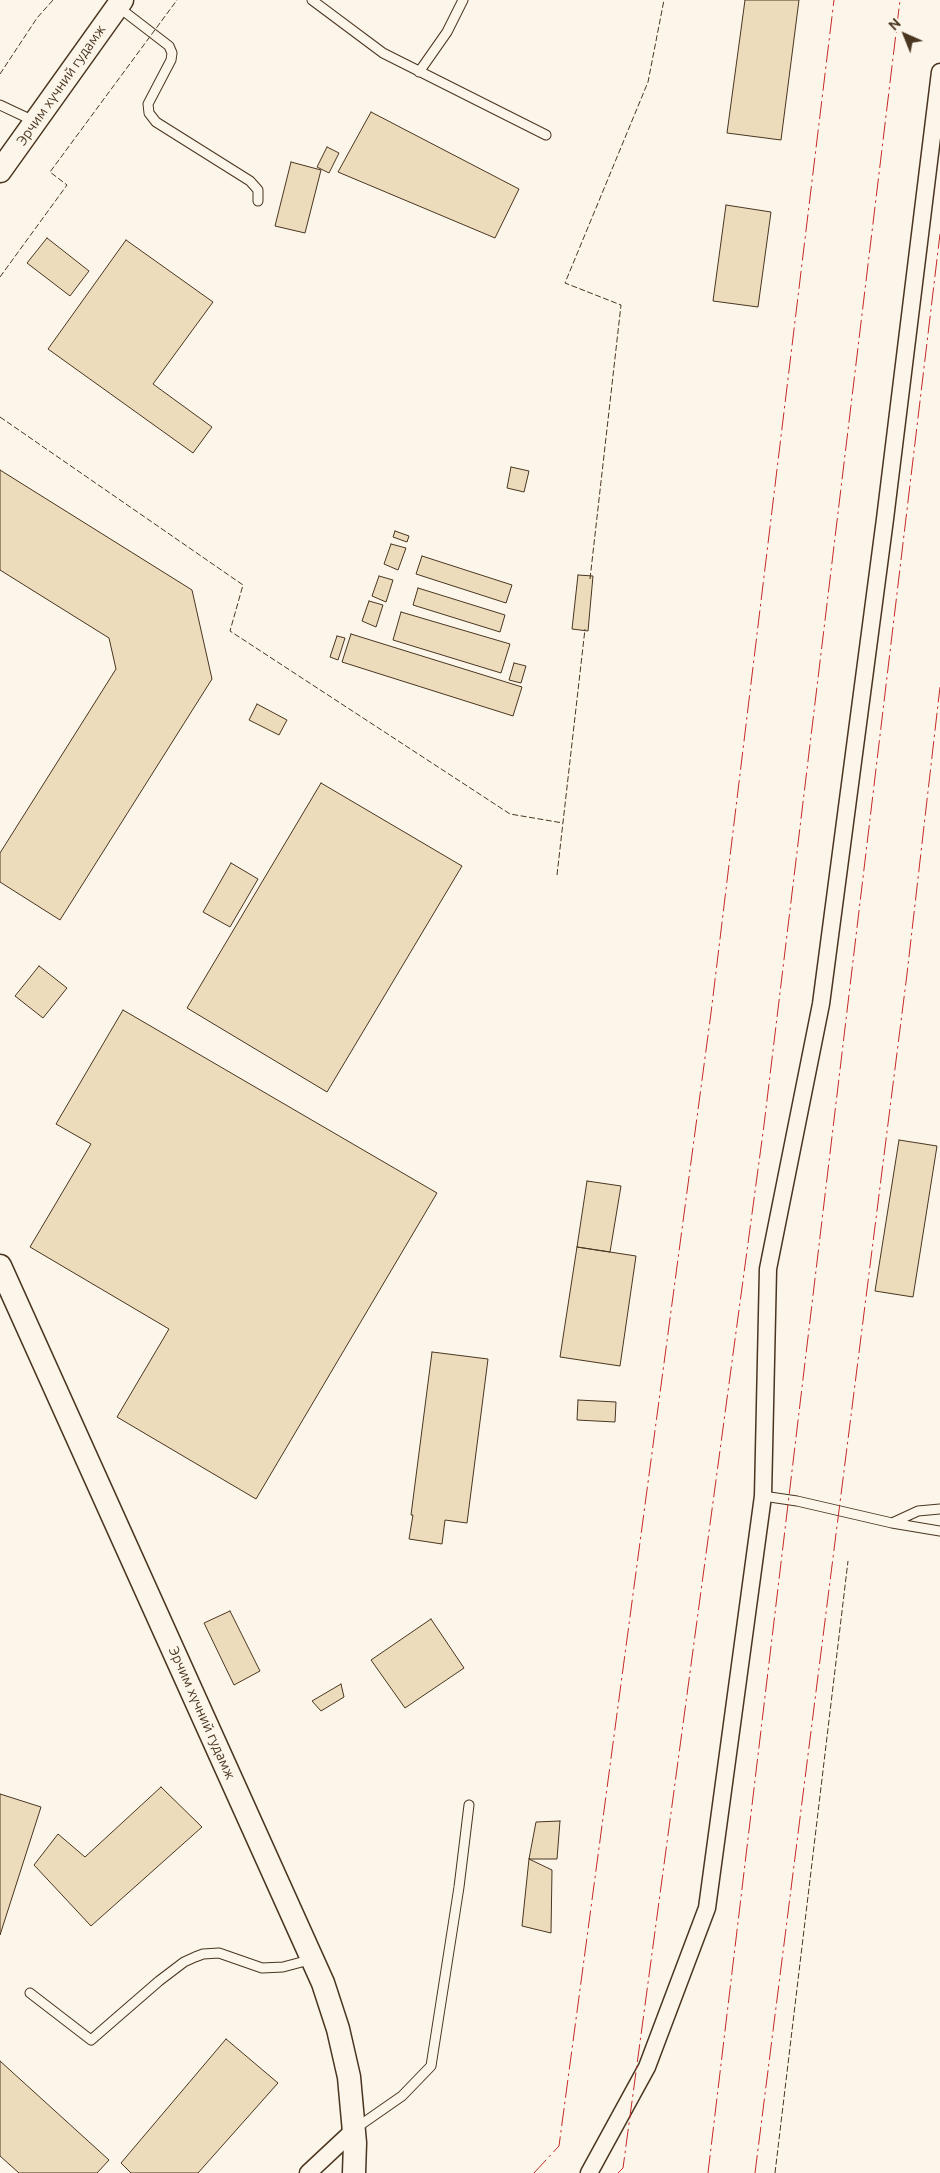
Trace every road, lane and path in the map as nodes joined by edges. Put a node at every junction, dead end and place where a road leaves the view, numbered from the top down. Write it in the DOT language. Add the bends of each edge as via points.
graph roads {
  1 [pos="312,0"];
  2 [pos="463,0"];
  3 [pos="119,3"];
  4 [pos="419,72"];
  5 [pos="940,72"];
  6 [pos="0,105"];
  7 [pos="34,122"];
  8 [pos="546,135"];
  9 [pos="0,171"];
  10 [pos="258,202"];
  11 [pos="0,1266"];
  12 [pos="763,1496"];
  13 [pos="940,1510"];
  14 [pos="892,1523"];
  15 [pos="940,1531"];
  16 [pos="469,1805"];
  17 [pos="313,1959"];
  18 [pos="30,1993"];
  19 [pos="354,2130"];
  20 [pos="308,2173"];
  21 [pos="354,2173"];
  22 [pos="589,2173"];
  1 -- 4 [label="lane" via="383,53"];
  2 -- 4 [label="lane" via="447,32"];
  3 -- 7 [label="main road, Эрчим хүчний гудамж"];
  3 -- 10 [label="lane" via="172,52 148,104 149,113 156,122 250,181 258,190"];
  4 -- 8 [label="lane"];
  5 -- 12 [label="street" via="821,1004 768,1269"];
  6 -- 7 [label="lane"];
  7 -- 9 [label="main road, Эрчим хүчний гудамж"];
  11 -- 17 [label="main road, Эрчим хүчний гудамж"];
  12 -- 14 [label="lane"];
  12 -- 22 [label="street" via="706,1908 647,2067"];
  13 -- 14 [label="lane" via="918,1511"];
  14 -- 15 [label="lane"];
  16 -- 19 [label="lane" via="431,2066 402,2096"];
  17 -- 18 [label="lane" via="262,1968 219,1953 194,1957 159,1981 91,2040"];
  17 -- 19 [label="main road, Эрчим хүчний гудамж" via="332,2007 350,2077"];
  19 -- 20 [label="street"];
  19 -- 21 [label="main road, Эрчим хүчний гудамж"];
}
